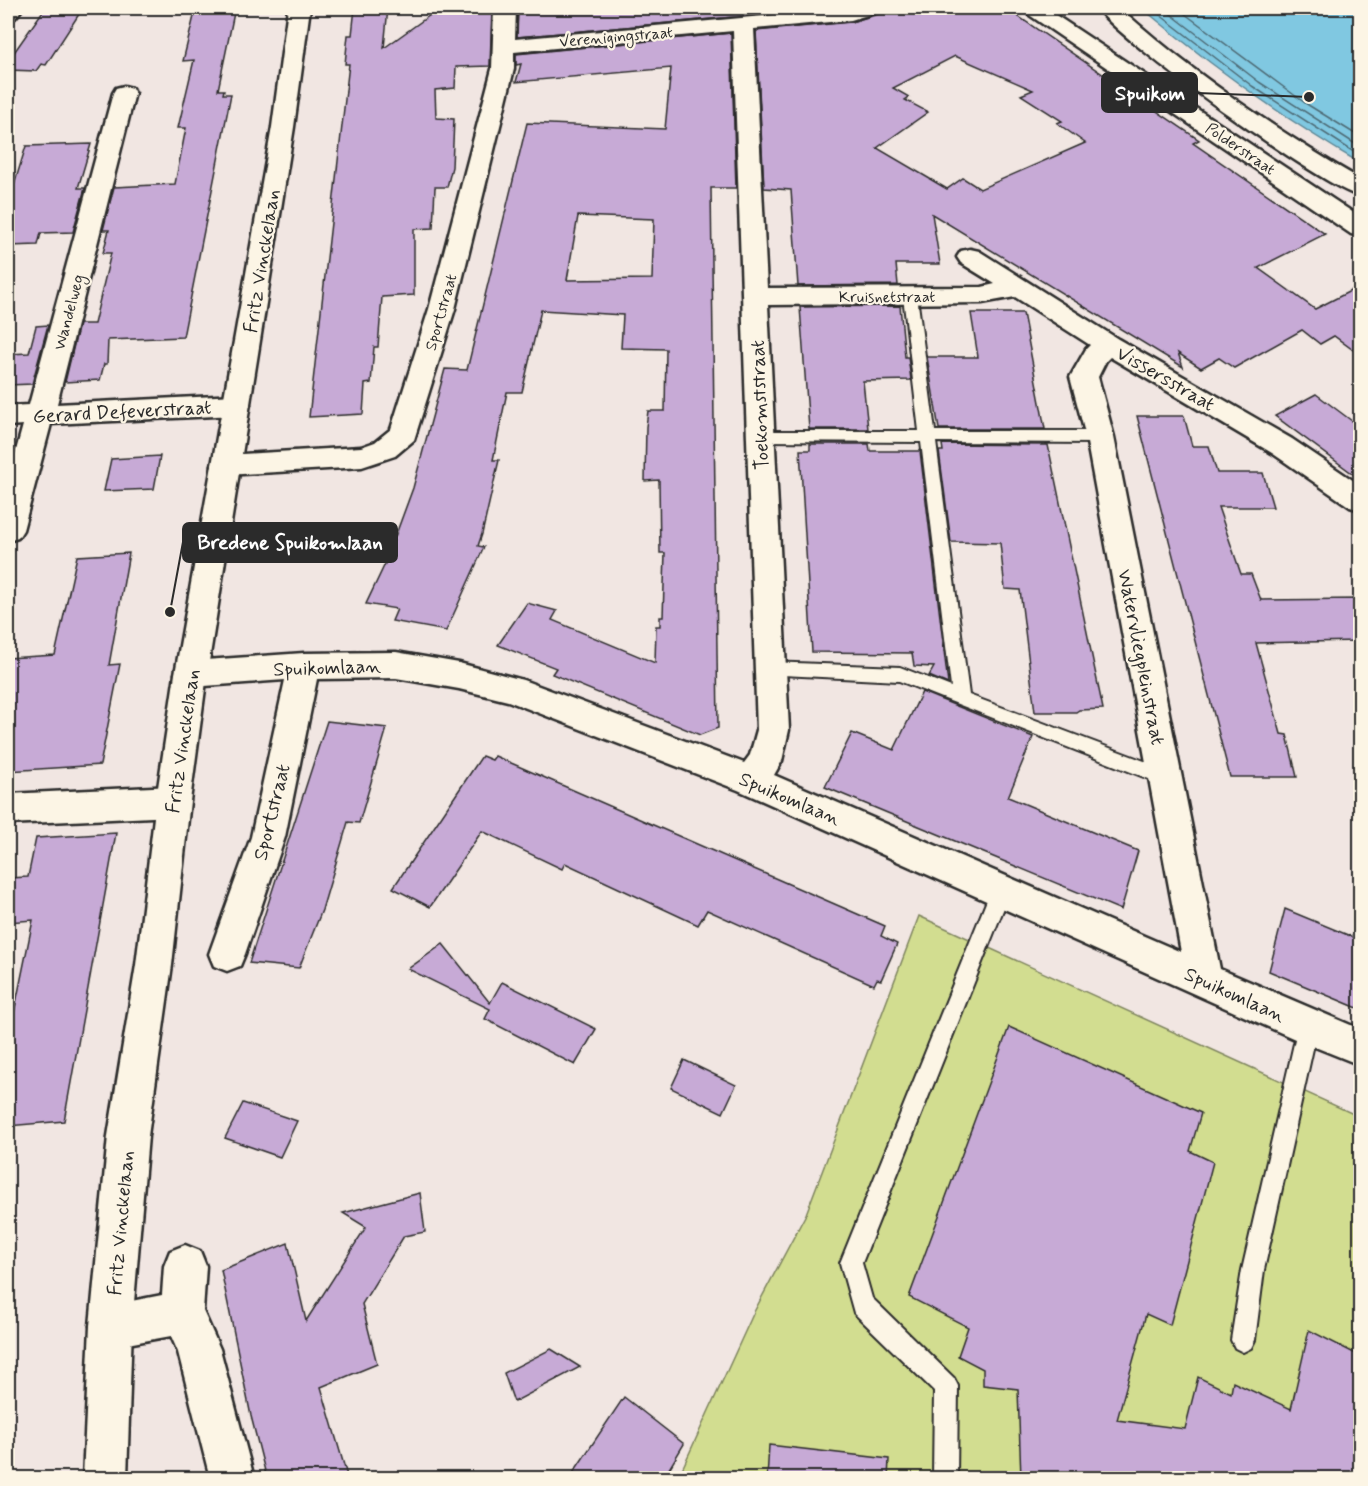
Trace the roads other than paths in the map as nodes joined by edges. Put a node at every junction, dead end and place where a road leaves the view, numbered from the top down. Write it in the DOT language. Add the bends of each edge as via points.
graph roads {
  1 [pos="12,8"];
  2 [pos="299,8"];
  3 [pos="505,8"];
  4 [pos="870,8"];
  5 [pos="1032,8"];
  6 [pos="1108,8"];
  7 [pos="8,14"];
  8 [pos="743,25"];
  9 [pos="505,46"];
  10 [pos="124,93"];
  11 [pos="1360,189"];
  12 [pos="1360,228"];
  13 [pos="970,257"];
  14 [pos="1018,288"];
  15 [pos="910,296"];
  16 [pos="756,297"];
  17 [pos="1109,345"];
  18 [pos="236,405"];
  19 [pos="39,414"];
  20 [pos="8,416"];
  21 [pos="759,436"];
  22 [pos="928,436"];
  23 [pos="1100,437"];
  24 [pos="226,465"];
  25 [pos="1360,499"];
  26 [pos="8,530"];
  27 [pos="304,666"];
  28 [pos="769,669"];
  29 [pos="191,674"];
  30 [pos="961,699"];
  31 [pos="1165,777"];
  32 [pos="750,780"];
  33 [pos="173,801"];
  34 [pos="8,808"];
  35 [pos="1001,890"];
  36 [pos="226,954"];
  37 [pos="1204,979"];
  38 [pos="1308,1026"];
  39 [pos="1360,1047"];
  40 [pos="185,1266"];
  41 [pos="182,1313"];
  42 [pos="111,1326"];
  43 [pos="1243,1340"];
  44 [pos="105,1479"];
  45 [pos="232,1479"];
  46 [pos="945,1479"];
  1 -- 7 [label="street"];
  2 -- 18 [label="street, Fritz Vinckelaan"];
  3 -- 9 [label="street, Sportstraat"];
  4 -- 8 [label="street, Verenigingstraat" via="851,14"];
  5 -- 12 [label="street, Polderstraat"];
  6 -- 11 [label="street" via="1241,112"];
  8 -- 9 [label="street, Verenigingstraat"];
  8 -- 16 [label="street, Toekomststraat"];
  9 -- 24 [label="street, Sportstraat" via="504,69 482,158 404,433 385,449 362,457"];
  10 -- 19 [label="street, Wandelweg"];
  13 -- 14 [label="street, Vissersstraat"];
  14 -- 15 [label="street, Kruisnetstraat" via="982,296"];
  14 -- 17 [label="street, Vissersstraat"];
  15 -- 16 [label="street, Kruisnetstraat"];
  15 -- 22 [label="lane"];
  16 -- 21 [label="street, Toekomststraat"];
  17 -- 23 [label="street, Watervliegpleinstraat" via="1095,355 1084,377"];
  17 -- 25 [label="street, Vissersstraat" via="1282,446"];
  18 -- 19 [label="street, Gerard Defeverstraat"];
  18 -- 24 [label="street, Fritz Vinckelaan"];
  19 -- 20 [label="street, Gerard Defeverstraat"];
  19 -- 26 [label="street, Wandelweg"];
  21 -- 22 [label="lane"];
  21 -- 28 [label="street, Toekomststraat"];
  22 -- 23 [label="lane"];
  22 -- 30 [label="lane"];
  23 -- 31 [label="street, Watervliegpleinstraat"];
  24 -- 29 [label="street, Fritz Vinckelaan"];
  27 -- 29 [label="street, Spuikomlaan"];
  27 -- 32 [label="street, Spuikomlaan" via="396,665 512,689"];
  27 -- 36 [label="street, Sportstraat" via="268,837"];
  28 -- 30 [label="lane" via="900,674"];
  28 -- 32 [label="street, Toekomststraat" via="773,730 765,760"];
  29 -- 33 [label="street, Fritz Vinckelaan"];
  30 -- 31 [label="lane"];
  31 -- 37 [label="street, Watervliegpleinstraat"];
  32 -- 35 [label="street, Spuikomlaan"];
  33 -- 34 [label="street"];
  33 -- 42 [label="street, Fritz Vinckelaan" via="154,965 128,1136"];
  35 -- 37 [label="street, Spuikomlaan"];
  35 -- 46 [label="lane" via="851,1263 861,1305 946,1386"];
  37 -- 38 [label="street, Spuikomlaan"];
  38 -- 39 [label="street, Spuikomlaan"];
  38 -- 43 [label="lane" via="1253,1270"];
  40 -- 41 [label="street"];
  41 -- 42 [label="street"];
  41 -- 45 [label="street" via="199,1349"];
  42 -- 44 [label="street, Fritz Vinckelaan"];
}
